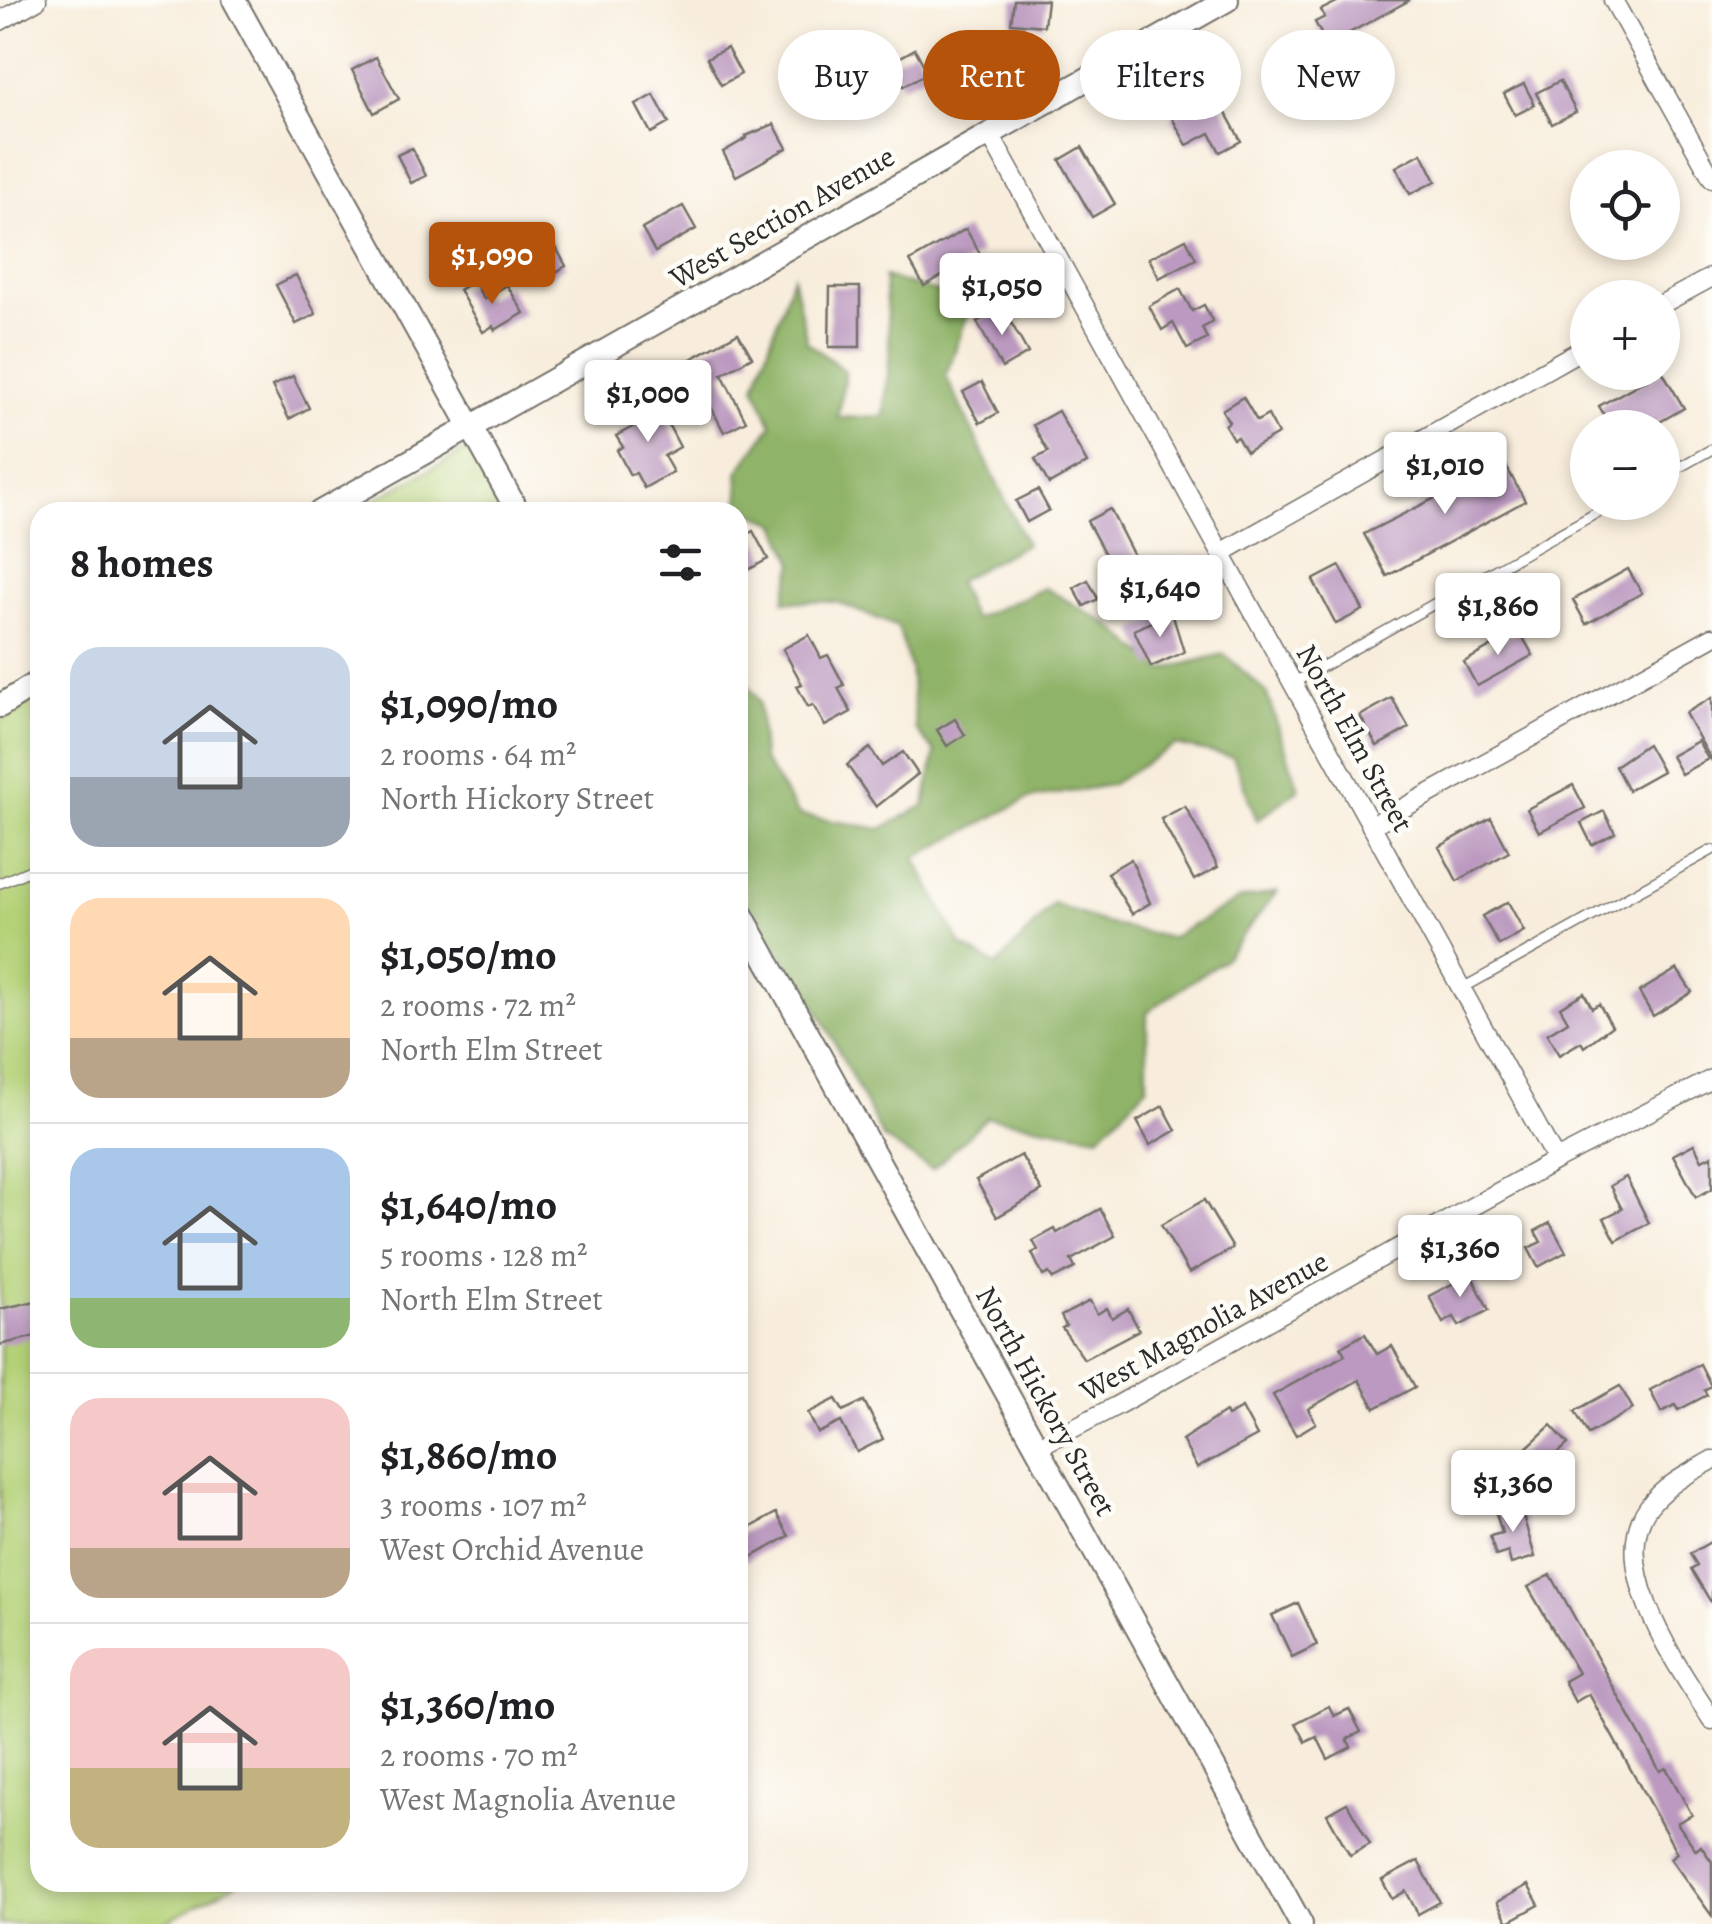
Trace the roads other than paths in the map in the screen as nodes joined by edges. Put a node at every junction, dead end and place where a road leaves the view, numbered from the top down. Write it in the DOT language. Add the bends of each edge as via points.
graph roads {
  1 [pos="37,0"];
  2 [pos="234,0"];
  3 [pos="1227,0"];
  4 [pos="1613,0"];
  5 [pos="0,21"];
  6 [pos="989,134"];
  7 [pos="1712,178"];
  8 [pos="1712,277"];
  9 [pos="1680,294"];
  10 [pos="1570,356"];
  11 [pos="472,429"];
  12 [pos="1712,449"];
  13 [pos="1680,466"];
  14 [pos="338,502"];
  15 [pos="512,502"];
  16 [pos="1584,520"];
  17 [pos="1222,553"];
  18 [pos="1712,637"];
  19 [pos="1293,683"];
  20 [pos="30,687"];
  21 [pos="0,706"];
  22 [pos="1372,826"];
  23 [pos="1712,850"];
  24 [pos="30,870"];
  25 [pos="0,883"];
  26 [pos="748,926"];
  27 [pos="1462,989"];
  28 [pos="1712,1078"];
  29 [pos="1556,1160"];
  30 [pos="1037,1447"];
  31 [pos="1712,1460"];
  32 [pos="1712,1720"];
  33 [pos="1301,1924"];
  1 -- 5 [label="street"];
  2 -- 11 [label="street"];
  3 -- 6 [label="street, West Section Avenue"];
  4 -- 7 [label="street"];
  6 -- 11 [label="street, West Section Avenue"];
  6 -- 17 [label="street, North Elm Street"];
  8 -- 9 [label="street"];
  10 -- 17 [label="street"];
  11 -- 14 [label="street, West Section Avenue"];
  11 -- 15 [label="street"];
  12 -- 13 [label="lane"];
  16 -- 19 [label="lane"];
  17 -- 19 [label="street, North Elm Street"];
  18 -- 22 [label="street"];
  19 -- 22 [label="street, North Elm Street"];
  20 -- 21 [label="street"];
  22 -- 27 [label="street, North Elm Street"];
  23 -- 27 [label="lane"];
  24 -- 25 [label="lane"];
  26 -- 30 [label="street, North Hickory Street"];
  27 -- 29 [label="street, North Elm Street"];
  28 -- 29 [label="street, West Magnolia Avenue"];
  29 -- 30 [label="street, West Magnolia Avenue"];
  30 -- 33 [label="street, North Hickory Street"];
  31 -- 32 [label="street" via="1648,1508 1634,1550 1643,1596"];
}
